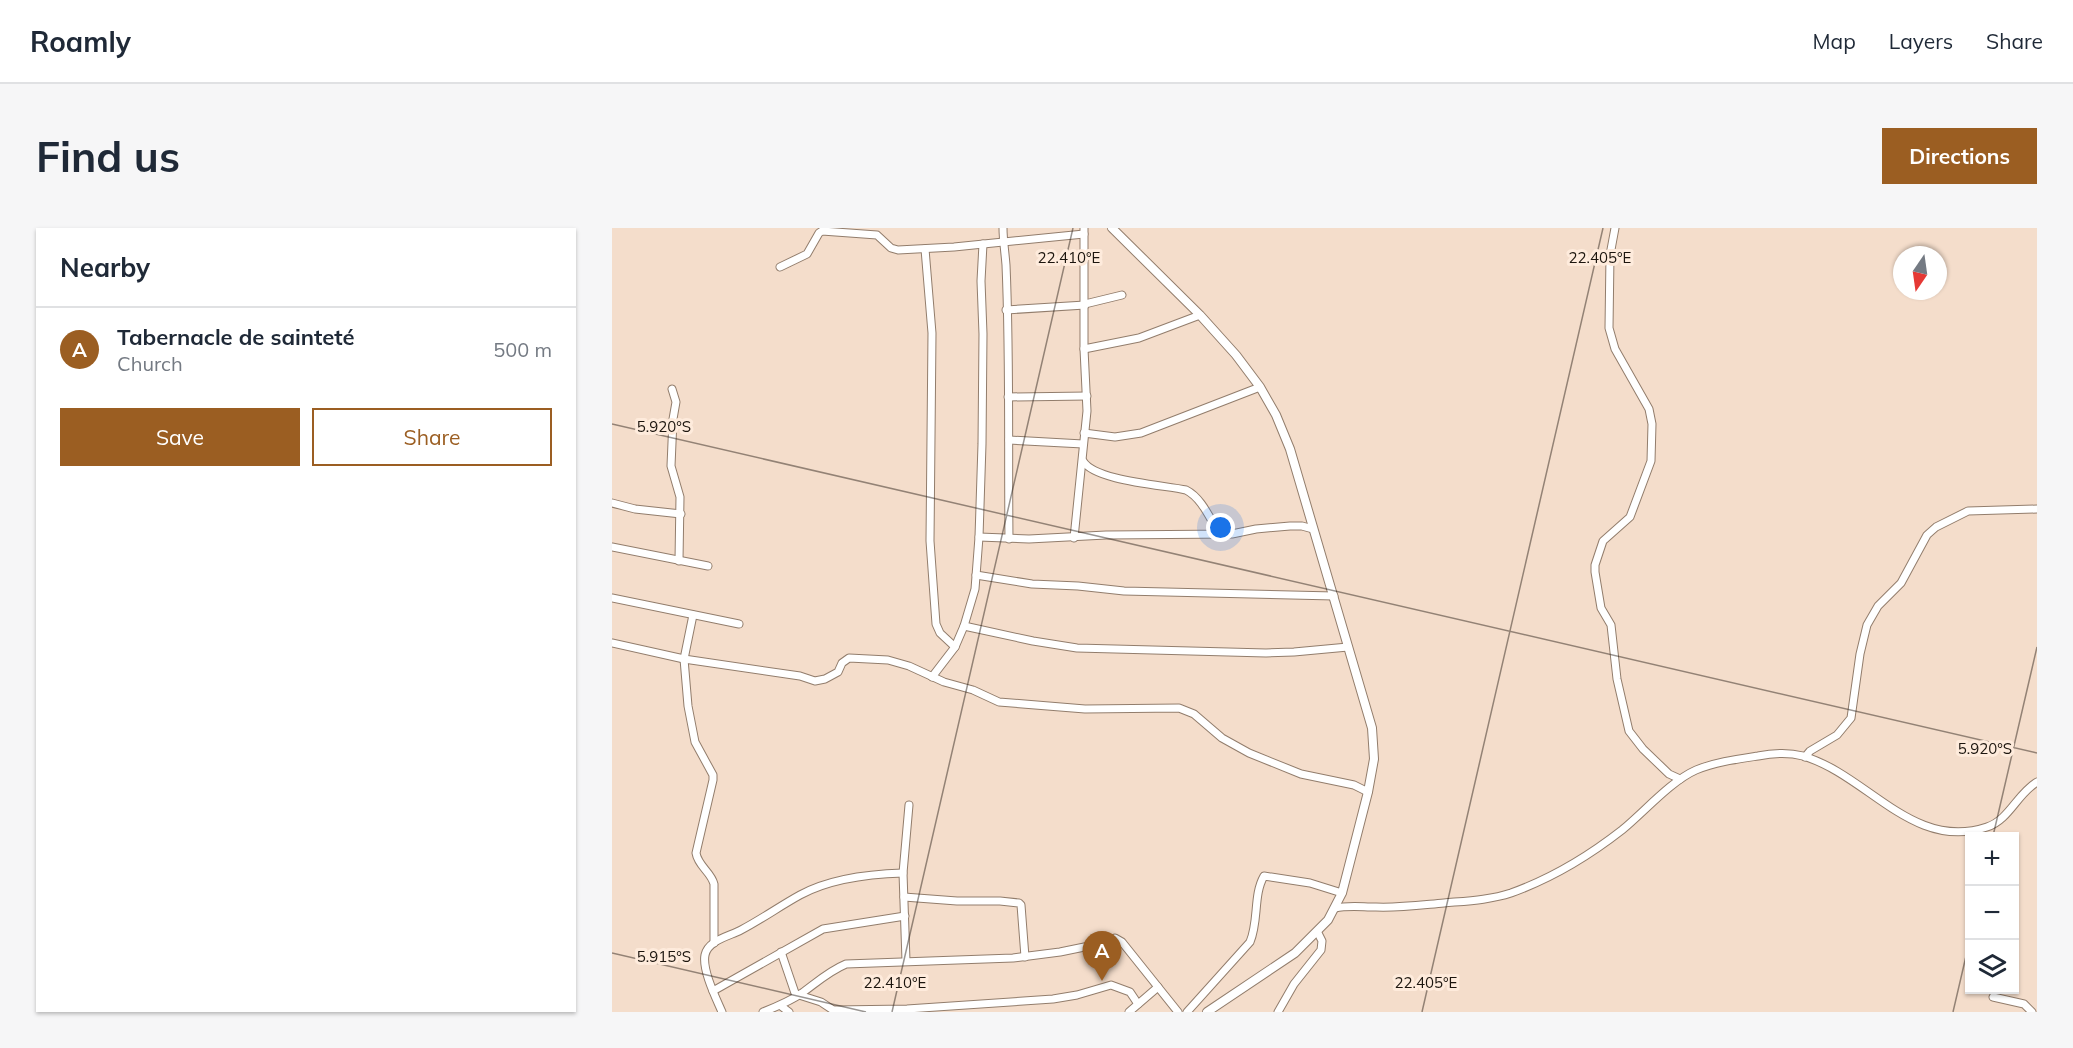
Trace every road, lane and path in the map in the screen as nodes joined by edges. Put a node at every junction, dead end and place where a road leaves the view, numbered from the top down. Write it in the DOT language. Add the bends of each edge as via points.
graph roads {
  1 [pos="1003,228"];
  2 [pos="1112,228"];
  3 [pos="1615,228"];
  4 [pos="825,229"];
  5 [pos="1084,231"];
  6 [pos="1004,241"];
  7 [pos="983,244"];
  8 [pos="925,249"];
  9 [pos="780,267"];
  10 [pos="1122,295"];
  11 [pos="1085,305"];
  12 [pos="1006,310"];
  13 [pos="1200,315"];
  14 [pos="1084,349"];
  15 [pos="1260,387"];
  16 [pos="672,389"];
  17 [pos="1087,396"];
  18 [pos="1008,397"];
  19 [pos="1084,433"];
  20 [pos="1009,440"];
  21 [pos="1083,444"];
  22 [pos="1083,461"];
  23 [pos="612,503"];
  24 [pos="2037,509"];
  25 [pos="681,514"];
  26 [pos="1313,529"];
  27 [pos="1220,534"];
  28 [pos="979,537"];
  29 [pos="1074,538"];
  30 [pos="1009,539"];
  31 [pos="612,547"];
  32 [pos="680,561"];
  33 [pos="708,566"];
  34 [pos="976,575"];
  35 [pos="1334,596"];
  36 [pos="612,597"];
  37 [pos="693,615"];
  38 [pos="739,624"];
  39 [pos="964,626"];
  40 [pos="612,643"];
  41 [pos="1348,646"];
  42 [pos="955,647"];
  43 [pos="684,659"];
  44 [pos="932,676"];
  45 [pos="1805,757"];
  46 [pos="1669,774"];
  47 [pos="1680,779"];
  48 [pos="2037,782"];
  49 [pos="1671,787"];
  50 [pos="1368,792"];
  51 [pos="909,805"];
  52 [pos="903,873"];
  53 [pos="1342,893"];
  54 [pos="904,897"];
  55 [pos="1335,908"];
  56 [pos="905,916"];
  57 [pos="1318,933"];
  58 [pos="714,943"];
  59 [pos="781,952"];
  60 [pos="1025,957"];
  61 [pos="906,961"];
  62 [pos="1158,987"];
  63 [pos="713,991"];
  64 [pos="797,996"];
  65 [pos="1993,997"];
  66 [pos="1138,1004"];
  67 [pos="781,1006"];
  68 [pos="835,1011"];
  69 [pos="722,1012"];
  70 [pos="763,1012"];
  71 [pos="789,1012"];
  72 [pos="1129,1012"];
  73 [pos="1178,1012"];
  74 [pos="1187,1012"];
  75 [pos="1208,1012"];
  76 [pos="1278,1012"];
  77 [pos="2032,1012"];
  1 -- 6 [label="street"];
  2 -- 13 [label="main road"];
  3 -- 46 [label="street" via="1610,255 1609,328 1615,349 1649,409 1651,461 1630,518 1603,541 1594,569 1601,608 1611,625 1617,679 1629,731"];
  4 -- 8 [label="street" via="877,235 894,249"];
  4 -- 9 [label="street" via="807,254"];
  5 -- 6 [label="street"];
  5 -- 11 [label="street"];
  6 -- 7 [label="street"];
  6 -- 12 [label="street"];
  7 -- 8 [label="street"];
  7 -- 28 [label="street"];
  8 -- 42 [label="street" via="932,333 930,541 936,624"];
  10 -- 11 [label="street"];
  11 -- 12 [label="street"];
  11 -- 14 [label="street"];
  12 -- 18 [label="street"];
  13 -- 14 [label="street" via="1139,338"];
  13 -- 15 [label="main road"];
  14 -- 17 [label="street"];
  15 -- 19 [label="street" via="1142,433"];
  15 -- 26 [label="main road" via="1290,449"];
  16 -- 25 [label="street" via="676,402 671,466"];
  17 -- 18 [label="street"];
  17 -- 19 [label="street"];
  18 -- 20 [label="street"];
  19 -- 21 [label="street"];
  20 -- 21 [label="street"];
  20 -- 30 [label="street"];
  21 -- 22 [label="street"];
  22 -- 27 [label="street" via="1091,469 1119,479 1191,492"];
  22 -- 29 [label="street"];
  23 -- 25 [label="street"];
  24 -- 45 [label="street" via="1968,511 1927,535 1905,576 1867,625 1851,718 1837,735"];
  25 -- 32 [label="street"];
  26 -- 27 [label="street" via="1290,526"];
  26 -- 35 [label="main road"];
  27 -- 29 [label="street"];
  28 -- 30 [label="street"];
  28 -- 34 [label="street"];
  29 -- 30 [label="street"];
  31 -- 32 [label="street"];
  32 -- 33 [label="street"];
  34 -- 35 [label="street" via="1124,591"];
  34 -- 39 [label="street"];
  35 -- 41 [label="main road"];
  36 -- 37 [label="street"];
  37 -- 38 [label="street"];
  37 -- 43 [label="street"];
  39 -- 41 [label="street" via="1077,648 1266,653"];
  39 -- 42 [label="street"];
  40 -- 43 [label="street"];
  41 -- 50 [label="main road" via="1372,728 1374,759"];
  42 -- 44 [label="street"];
  43 -- 44 [label="street" via="815,681 835,675 849,658 879,659 900,662"];
  43 -- 58 [label="street" via="693,733 713,775 696,853 713,878"];
  44 -- 50 [label="street" via="999,702 1085,709 1179,708 1194,714 1222,738 1249,753 1301,774 1354,785"];
  45 -- 47 [label="street" via="1775,753 1750,757 1696,770"];
  45 -- 48 [label="street" via="1906,817 1951,833 1996,823"];
  46 -- 47 [label="street"];
  46 -- 49 [label="street"];
  47 -- 49 [label="street"];
  49 -- 55 [label="street" via="1595,849 1512,892 1428,904"];
  50 -- 53 [label="main road"];
  51 -- 52 [label="street"];
  52 -- 54 [label="street"];
  52 -- 58 [label="street" via="857,877 813,889"];
  53 -- 55 [label="main road"];
  53 -- 74 [label="street" via="1264,876 1250,942"];
  54 -- 56 [label="street"];
  54 -- 60 [label="street" via="1019,903"];
  55 -- 57 [label="main road"];
  56 -- 59 [label="street" via="823,929"];
  56 -- 61 [label="street"];
  57 -- 75 [label="main road"];
  57 -- 76 [label="street" via="1321,951 1294,984"];
  58 -- 63 [label="street" via="705,955"];
  59 -- 63 [label="street"];
  59 -- 64 [label="street"];
  60 -- 61 [label="street"];
  60 -- 62 [label="street" via="1115,938"];
  61 -- 64 [label="street" via="846,964"];
  62 -- 66 [label="street"];
  62 -- 73 [label="street"];
  63 -- 69 [label="street"];
  64 -- 67 [label="street"];
  64 -- 68 [label="street" via="822,1002"];
  65 -- 77 [label="street" via="2024,1004"];
  66 -- 68 [label="street" via="1130,993 1111,985 1042,1000"];
  66 -- 72 [label="street"];
  67 -- 70 [label="street"];
  67 -- 71 [label="street"];
}
